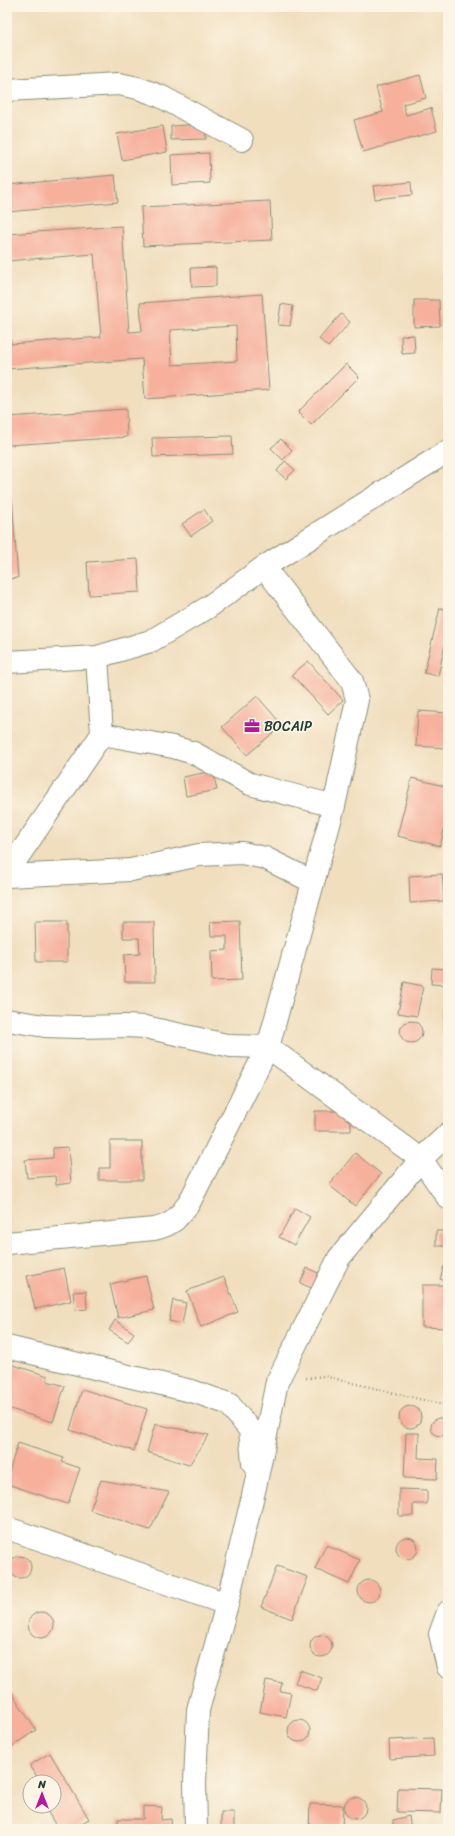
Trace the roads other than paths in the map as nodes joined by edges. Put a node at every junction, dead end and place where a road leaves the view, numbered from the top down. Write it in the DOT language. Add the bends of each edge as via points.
graph roads {
  1 [pos="7,90"];
  2 [pos="242,140"];
  3 [pos="448,451"];
  4 [pos="264,567"];
  5 [pos="97,657"];
  6 [pos="7,662"];
  7 [pos="102,734"];
  8 [pos="334,806"];
  9 [pos="7,869"];
  10 [pos="7,876"];
  11 [pos="313,882"];
  12 [pos="7,1020"];
  13 [pos="268,1047"];
  14 [pos="448,1134"];
  15 [pos="421,1159"];
  16 [pos="448,1198"];
  17 [pos="7,1243"];
  18 [pos="7,1347"];
  19 [pos="255,1486"];
  20 [pos="7,1528"];
  21 [pos="226,1604"];
  22 [pos="448,1612"];
  23 [pos="448,1667"];
  24 [pos="196,1829"];
  1 -- 2 [label="street" via="119,84 138,88 160,96"];
  3 -- 4 [label="street"];
  4 -- 5 [label="street" via="207,608 151,641"];
  4 -- 8 [label="street" via="352,681 357,700"];
  5 -- 6 [label="street"];
  5 -- 7 [label="street"];
  7 -- 8 [label="street" via="194,753 250,784"];
  7 -- 9 [label="street" via="13,864"];
  8 -- 11 [label="street"];
  10 -- 11 [label="street" via="131,870 199,855 242,853 265,858"];
  11 -- 13 [label="street"];
  12 -- 13 [label="street" via="45,1026 146,1027 231,1046"];
  13 -- 15 [label="street"];
  13 -- 17 [label="street" via="189,1203 179,1217 167,1226 154,1229"];
  14 -- 15 [label="street"];
  15 -- 16 [label="street"];
  15 -- 19 [label="street" via="339,1258 277,1382"];
  18 -- 19 [label="street" via="195,1392 229,1404 250,1430"];
  19 -- 21 [label="street"];
  20 -- 21 [label="street"];
  21 -- 24 [label="street" via="198,1710"];
  22 -- 23 [label="street" via="440,1634"];
}
